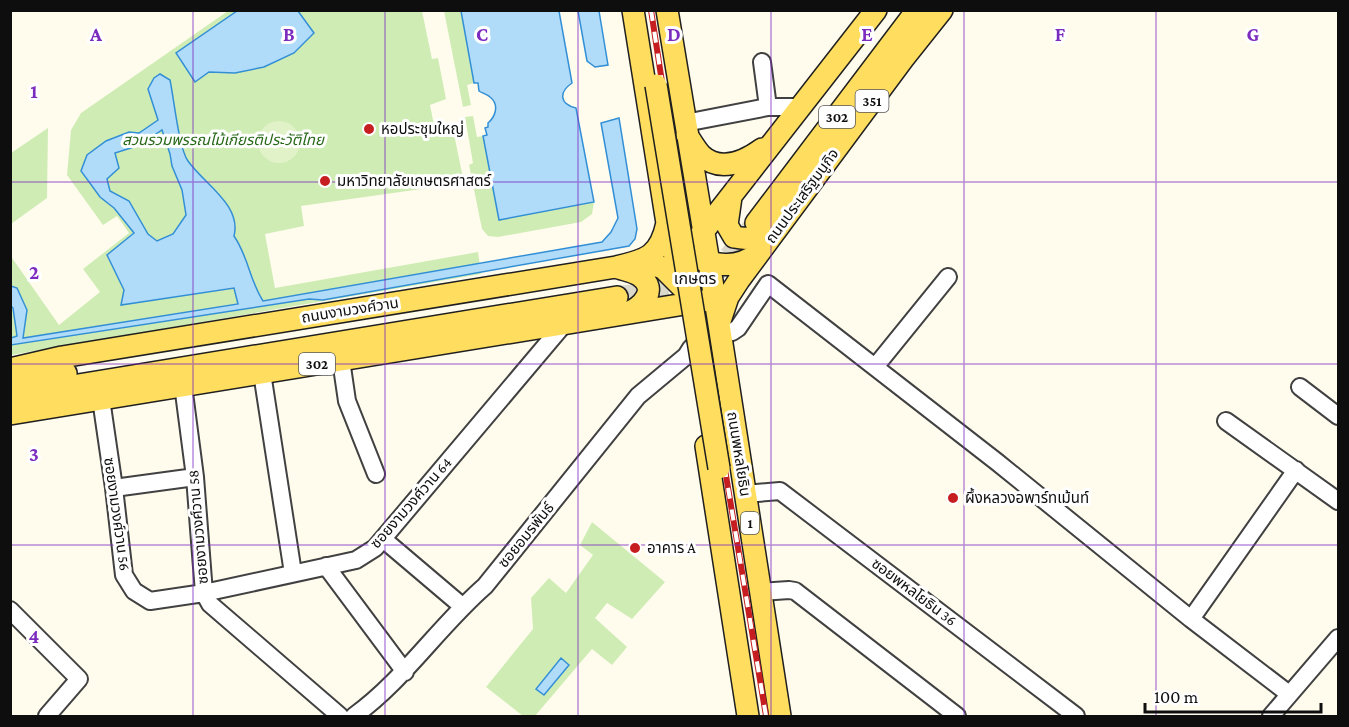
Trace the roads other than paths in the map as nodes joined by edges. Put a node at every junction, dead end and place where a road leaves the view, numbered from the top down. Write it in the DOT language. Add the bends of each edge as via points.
graph roads {
  1 [pos="633,10"];
  2 [pos="643,10"];
  3 [pos="658,10"];
  4 [pos="667,10"];
  5 [pos="876,10"];
  6 [pos="901,10"];
  7 [pos="917,10"];
  8 [pos="942,10"];
  9 [pos="762,62"];
  10 [pos="663,84"];
  11 [pos="800,106"];
  12 [pos="768,107"];
  13 [pos="686,129"];
  14 [pos="654,141"];
  15 [pos="773,142"];
  16 [pos="732,194"];
  17 [pos="783,219"];
  18 [pos="669,229"];
  19 [pos="703,231"];
  20 [pos="762,250"];
  21 [pos="702,259"];
  22 [pos="642,261"];
  23 [pos="748,269"];
  24 [pos="948,277"];
  25 [pos="618,290"];
  26 [pos="693,297"];
  27 [pos="564,324"];
  28 [pos="718,332"];
  29 [pos="691,348"];
  30 [pos="341,360"];
  31 [pos="875,367"];
  32 [pos="10,369"];
  33 [pos="262,372"];
  34 [pos="10,382"];
  35 [pos="728,382"];
  36 [pos="183,385"];
  37 [pos="1300,387"];
  38 [pos="697,388"];
  39 [pos="10,399"];
  40 [pos="101,399"];
  41 [pos="10,414"];
  42 [pos="1338,416"];
  43 [pos="1226,421"];
  44 [pos="725,467"];
  45 [pos="1296,470"];
  46 [pos="376,474"];
  47 [pos="195,477"];
  48 [pos="114,488"];
  49 [pos="745,494"];
  50 [pos="1336,494"];
  51 [pos="383,538"];
  52 [pos="326,566"];
  53 [pos="293,573"];
  54 [pos="760,592"];
  55 [pos="204,593"];
  56 [pos="462,606"];
  57 [pos="10,610"];
  58 [pos="1191,619"];
  59 [pos="1338,638"];
  60 [pos="405,672"];
  61 [pos="1289,694"];
  62 [pos="47,717"];
  63 [pos="340,717"];
  64 [pos="354,717"];
  65 [pos="748,717"];
  66 [pos="755,717"];
  67 [pos="773,717"];
  68 [pos="780,717"];
  69 [pos="957,717"];
  70 [pos="1076,717"];
  71 [pos="1271,717"];
  1 -- 14 [label="main road, ถนนพหลโยธิน"];
  2 -- 10 [label="main road, ถนนพหลโยธิน"];
  3 -- 10 [label="main road, ถนนพหลโยธิน"];
  4 -- 13 [label="main road, ถนนพหลโยธิน"];
  5 -- 11 [label="main road"];
  6 -- 7 [label="main road, 302" via="752,219"];
  8 -- 17 [label="main road, ถนนประเสริฐมนูกิจ / 351"];
  9 -- 12 [label="street"];
  10 -- 44 [label="main road, ถนนพหลโยธิน, bridge"];
  11 -- 12 [label="street"];
  11 -- 15 [label="main road"];
  12 -- 13 [label="street"];
  13 -- 14 [label="main road" via="684,152 675,160 662,157"];
  13 -- 15 [label="main road" via="701,155 713,163 735,164"];
  13 -- 19 [label="main road, ถนนพหลโยธิน"];
  14 -- 18 [label="main road, ถนนพหลโยธิน"];
  15 -- 16 [label="main road"];
  16 -- 17 [label="main road" via="727,225 734,237 762,237"];
  16 -- 19 [label="main road"];
  17 -- 20 [label="main road, ถนนประเสริฐมนูกิจ / 351"];
  18 -- 21 [label="main road"];
  18 -- 22 [label="main road" via="651,256"];
  18 -- 26 [label="main road, ถนนพหลโยธิน"];
  19 -- 21 [label="main road, ถนนพหลโยธิน"];
  20 -- 21 [label="main road" via="737,264"];
  20 -- 23 [label="main road, ถนนประเสริฐมนูกิจ / 351"];
  21 -- 26 [label="main road, ถนนพหลโยธิน"];
  22 -- 25 [label="main road, ถนนงามวงศ์วาน / 302"];
  22 -- 26 [label="main road" via="663,268"];
  23 -- 26 [label="main road"];
  23 -- 28 [label="main road, ถนนประเสริฐมนูกิจ / 351" via="728,297"];
  24 -- 31 [label="street"];
  25 -- 26 [label="main road, ถนนงามวงศ์วาน / 302"];
  25 -- 27 [label="main road, ถนนงามวงศ์วาน / 302"];
  25 -- 32 [label="main road, ถนนงามวงศ์วาน / 302" via="73,355"];
  25 -- 34 [label="main road, ถนนงามวงศ์วาน / 302"];
  25 -- 39 [label="main road, ถนนงามวงศ์วาน / 302"];
  26 -- 28 [label="main road"];
  26 -- 29 [label="main road, ถนนพหลโยธิน"];
  27 -- 30 [label="main road, ถนนงามวงศ์วาน / 302"];
  27 -- 51 [label="street, ซอยงามวงศ์วาน 64"];
  28 -- 31 [label="street" via="738,328 768,284"];
  28 -- 35 [label="main road, ถนนพหลโยธิน / 1"];
  29 -- 38 [label="main road, ถนนพหลโยธิน"];
  29 -- 56 [label="street, ซอยอมรพันธ์" via="638,396 485,586"];
  30 -- 33 [label="main road, ถนนงามวงศ์วาน / 302"];
  30 -- 46 [label="street" via="347,401"];
  31 -- 58 [label="street"];
  33 -- 36 [label="main road, ถนนงามวงศ์วาน / 302"];
  33 -- 53 [label="street"];
  35 -- 38 [label="main road"];
  35 -- 49 [label="main road, ถนนพหลโยธิน / 1"];
  36 -- 40 [label="main road, ถนนงามวงศ์วาน / 302"];
  36 -- 47 [label="street, ซอยงามวงศ์วาน 58"];
  37 -- 42 [label="street"];
  38 -- 65 [label="main road, ถนนพหลโยธิน"];
  40 -- 41 [label="main road, ถนนงามวงศ์วาน / 302"];
  40 -- 48 [label="street, ซอยงามวงศ์วาน 56"];
  43 -- 45 [label="street"];
  44 -- 66 [label="main road, ถนนพหลโยธิน"];
  44 -- 67 [label="main road, ถนนพหลโยธิน"];
  45 -- 50 [label="street"];
  45 -- 58 [label="street"];
  47 -- 48 [label="street"];
  47 -- 55 [label="street, ซอยงามวงศ์วาน 58"];
  48 -- 55 [label="street, ซอยงามวงศ์วาน 56" via="124,575 135,591 150,601"];
  49 -- 54 [label="main road, ถนนพหลโยธิน / 1"];
  49 -- 70 [label="street, ซอยพหลโยธิน 36" via="780,490"];
  51 -- 52 [label="street, ซอยงามวงศ์วาน 64" via="356,560"];
  51 -- 56 [label="street"];
  52 -- 53 [label="street, ซอยงามวงศ์วาน 64"];
  52 -- 60 [label="street"];
  53 -- 55 [label="street, ซอยงามวงศ์วาน 64"];
  54 -- 68 [label="main road, ถนนพหลโยธิน / 1"];
  54 -- 69 [label="street" via="795,591"];
  55 -- 63 [label="street, ซอยงามวงศ์วาน 58" via="210,604"];
  56 -- 60 [label="street, ซอยอมรพันธ์"];
  57 -- 62 [label="street" via="79,679"];
  58 -- 61 [label="street"];
  59 -- 61 [label="street"];
  60 -- 64 [label="street, ซอยอมรพันธ์"];
  61 -- 71 [label="street"];
}
